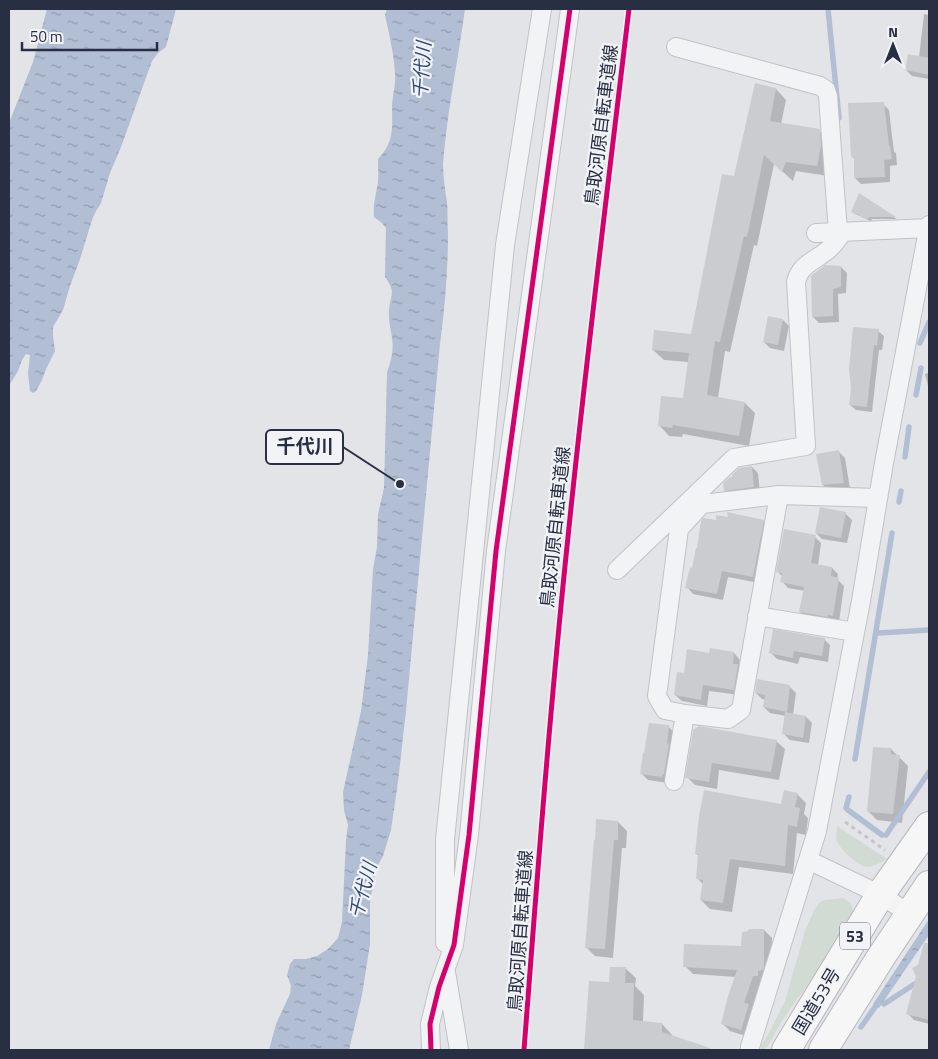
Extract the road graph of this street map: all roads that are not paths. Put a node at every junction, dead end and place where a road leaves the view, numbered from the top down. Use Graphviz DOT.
graph roads {
  1 [pos="542,9"];
  2 [pos="570,9"];
  3 [pos="676,47"];
  4 [pos="929,227"];
  5 [pos="841,232"];
  6 [pos="816,233"];
  7 [pos="779,495"];
  8 [pos="878,498"];
  9 [pos="617,570"];
  10 [pos="757,616"];
  11 [pos="855,632"];
  12 [pos="685,714"];
  13 [pos="674,781"];
  14 [pos="929,826"];
  15 [pos="808,860"];
  16 [pos="929,885"];
  17 [pos="880,895"];
  18 [pos="910,914"];
  19 [pos="446,968"];
  20 [pos="431,1050"];
  21 [pos="459,1050"];
  22 [pos="750,1050"];
  23 [pos="786,1050"];
  24 [pos="824,1050"];
  1 -- 19 [label="street"];
  2 -- 19 [label="street"];
  3 -- 5 [label="street"];
  4 -- 5 [label="street"];
  4 -- 8 [label="street"];
  5 -- 6 [label="street"];
  5 -- 9 [label="street"];
  7 -- 8 [label="street"];
  7 -- 10 [label="street"];
  7 -- 12 [label="street"];
  8 -- 11 [label="street"];
  10 -- 11 [label="street"];
  10 -- 12 [label="street"];
  11 -- 15 [label="street"];
  12 -- 13 [label="street"];
  14 -- 17 [label="highway, 国道53号 / 53"];
  15 -- 17 [label="street"];
  15 -- 22 [label="street"];
  16 -- 18 [label="highway, 国道53号 / 53"];
  17 -- 18 [label="street"];
  17 -- 23 [label="highway, 国道53号 / 53"];
  18 -- 24 [label="highway, 国道53号 / 53"];
  19 -- 20 [label="street"];
  19 -- 21 [label="street"];
}
